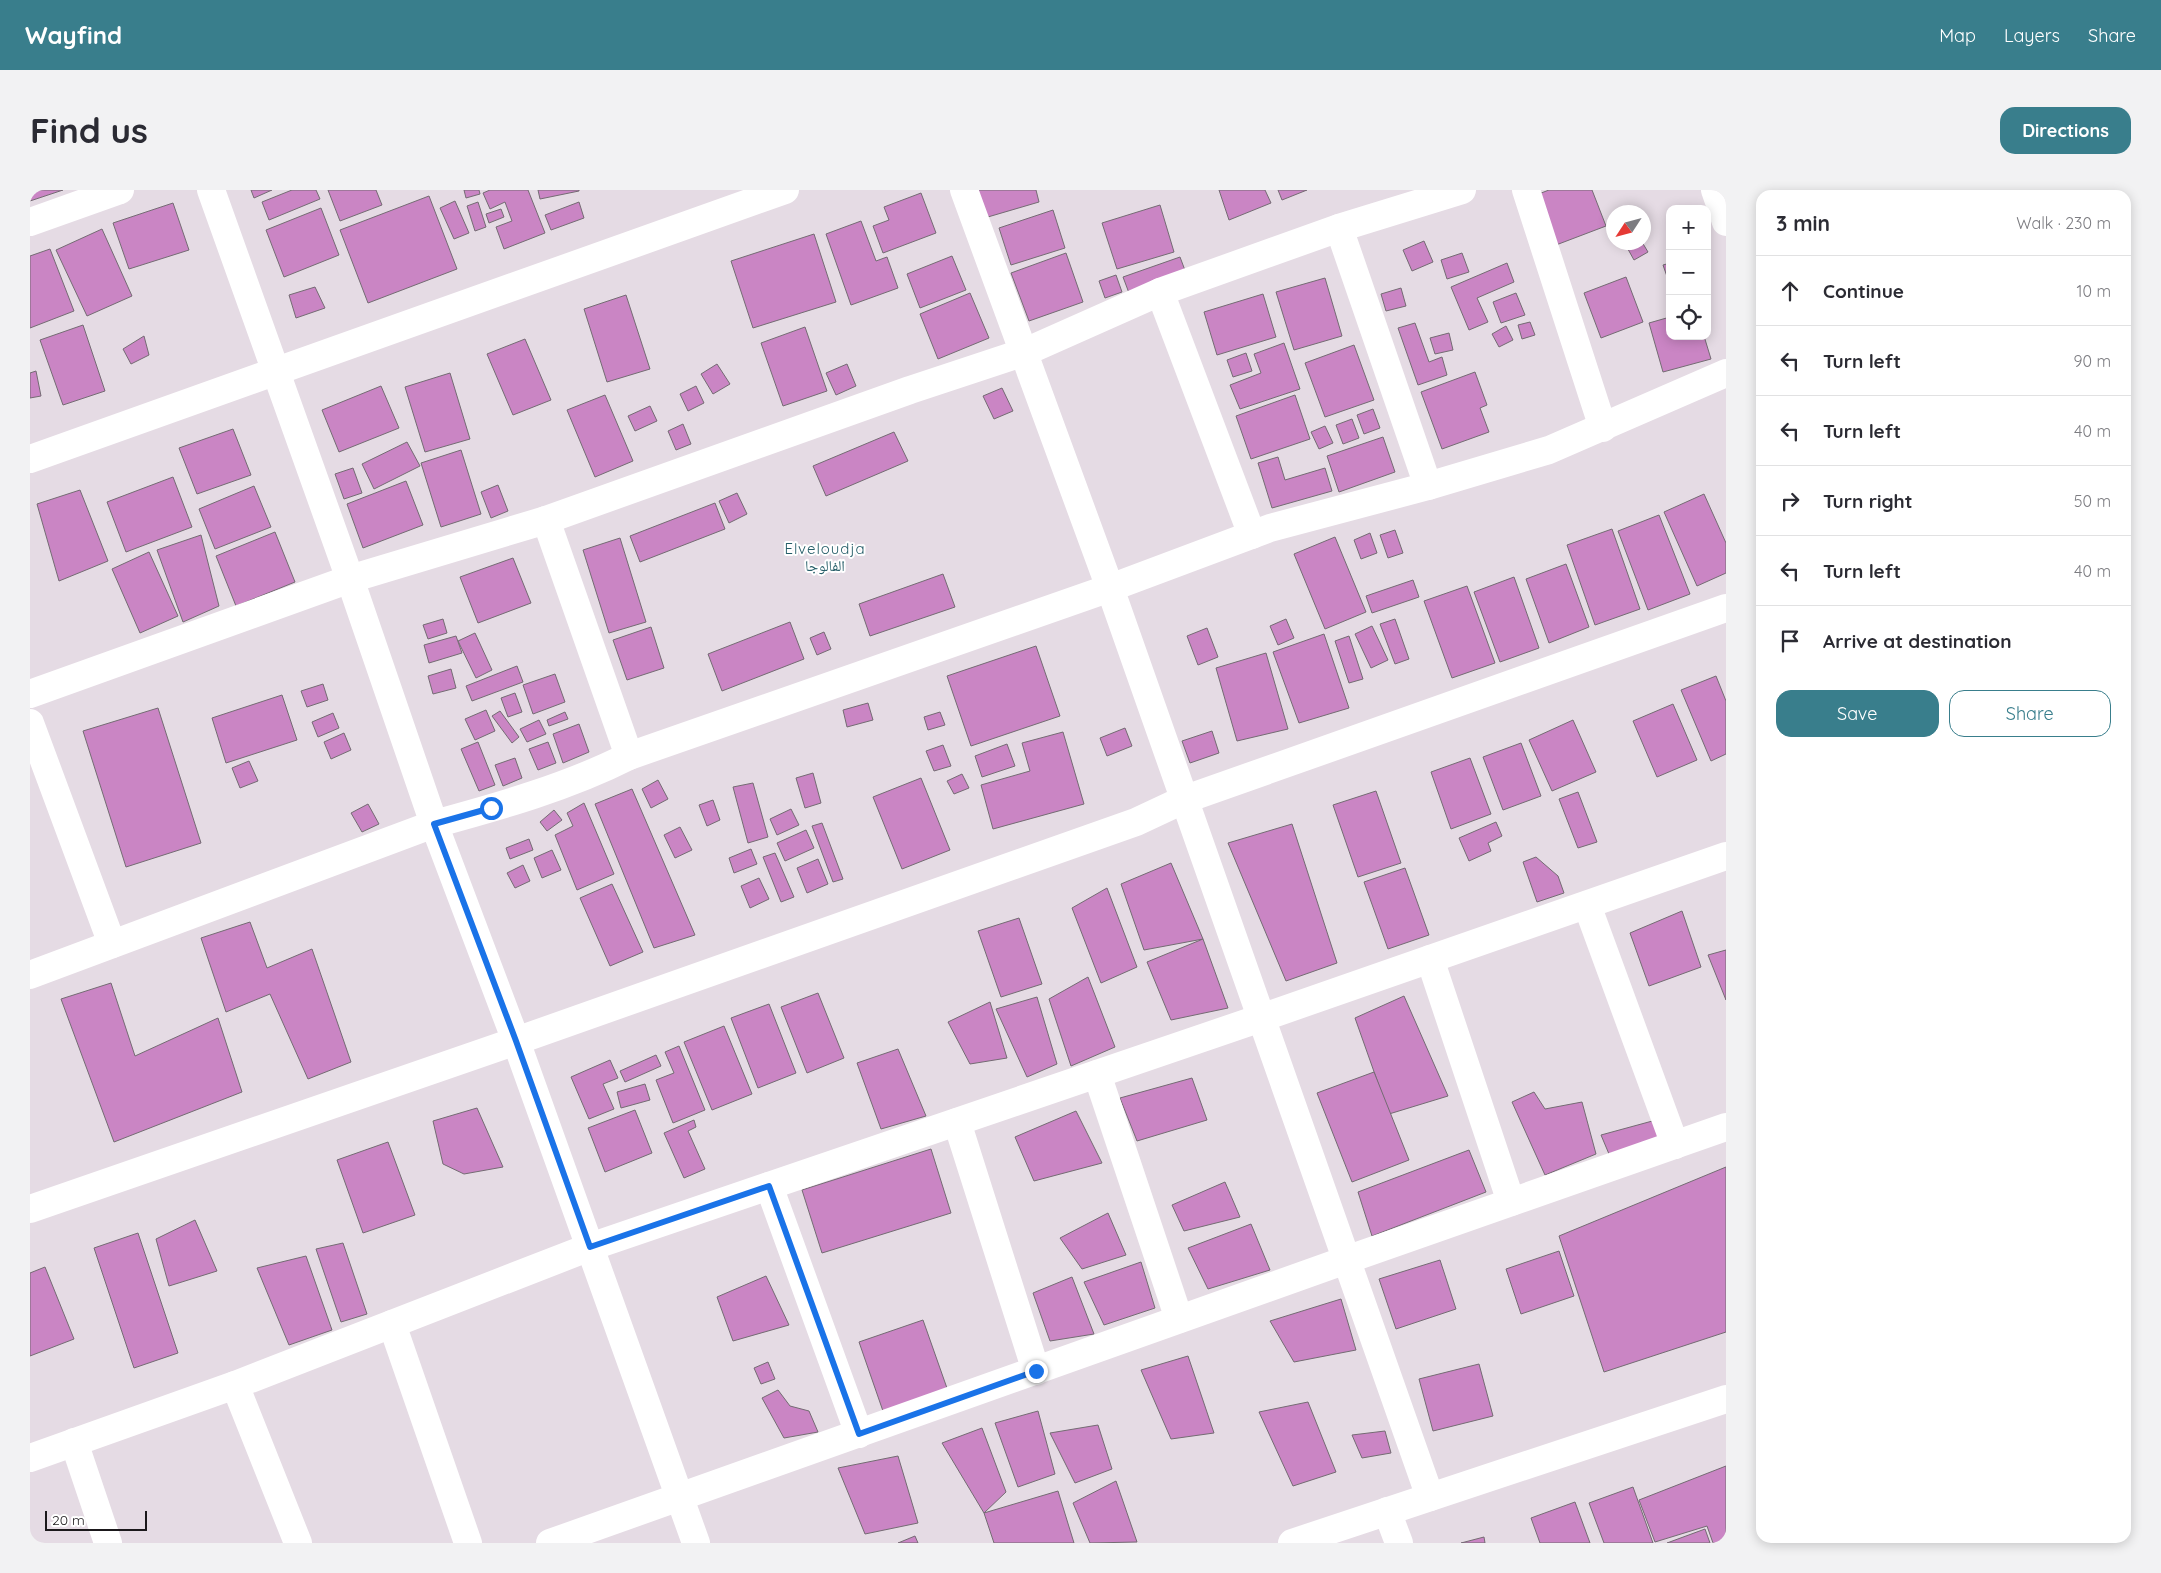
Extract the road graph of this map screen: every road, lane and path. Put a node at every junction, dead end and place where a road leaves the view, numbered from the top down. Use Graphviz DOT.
graph roads {
  1 [pos="120,190"];
  2 [pos="211,190"];
  3 [pos="785,190"];
  4 [pos="964,190"];
  5 [pos="1462,190"];
  6 [pos="1526,190"];
  7 [pos="1714,190"];
  8 [pos="30,222"];
  9 [pos="1726,222"];
  10 [pos="1339,228"];
  11 [pos="1160,292"];
  12 [pos="1024,352"];
  13 [pos="276,373"];
  14 [pos="1726,373"];
  15 [pos="1603,428"];
  16 [pos="30,459"];
  17 [pos="1428,486"];
  18 [pos="546,520"];
  19 [pos="1252,535"];
  20 [pos="350,579"];
  21 [pos="1110,588"];
  22 [pos="1726,608"];
  23 [pos="30,694"];
  24 [pos="30,723"];
  25 [pos="629,756"];
  26 [pos="1183,800"];
  27 [pos="434,824"];
  28 [pos="1726,856"];
  29 [pos="1587,905"];
  30 [pos="112,944"];
  31 [pos="1430,959"];
  32 [pos="30,975"];
  33 [pos="1261,1018"];
  34 [pos="516,1041"];
  35 [pos="1097,1074"];
  36 [pos="956,1122"];
  37 [pos="1726,1127"];
  38 [pos="1676,1145"];
  39 [pos="769,1186"];
  40 [pos="1511,1202"];
  41 [pos="30,1209"];
  42 [pos="590,1247"];
  43 [pos="1346,1260"];
  44 [pos="1179,1320"];
  45 [pos="392,1324"];
  46 [pos="1036,1371"];
  47 [pos="235,1385"];
  48 [pos="1726,1399"];
  49 [pos="859,1434"];
  50 [pos="74,1442"];
  51 [pos="30,1458"];
  52 [pos="1430,1497"];
  53 [pos="679,1498"];
  54 [pos="1387,1511"];
  55 [pos="108,1543"];
  56 [pos="298,1543"];
  57 [pos="468,1543"];
  58 [pos="550,1543"];
  59 [pos="696,1543"];
  60 [pos="1292,1543"];
  61 [pos="1399,1543"];
  1 -- 8 [label="street"];
  2 -- 13 [label="street"];
  3 -- 13 [label="street"];
  4 -- 12 [label="street"];
  5 -- 10 [label="street"];
  6 -- 15 [label="street"];
  7 -- 9 [label="street"];
  10 -- 11 [label="street"];
  10 -- 17 [label="street"];
  11 -- 12 [label="street"];
  11 -- 19 [label="street"];
  12 -- 18 [label="street"];
  12 -- 21 [label="street"];
  13 -- 16 [label="street"];
  13 -- 20 [label="street"];
  14 -- 15 [label="street"];
  15 -- 17 [label="street"];
  17 -- 19 [label="street"];
  18 -- 20 [label="street"];
  18 -- 25 [label="street"];
  19 -- 21 [label="street"];
  20 -- 23 [label="street"];
  20 -- 27 [label="street"];
  21 -- 25 [label="street"];
  21 -- 26 [label="street"];
  22 -- 26 [label="street"];
  24 -- 30 [label="street"];
  25 -- 27 [label="street"];
  26 -- 33 [label="street"];
  26 -- 34 [label="street"];
  27 -- 30 [label="street"];
  27 -- 34 [label="street"];
  28 -- 29 [label="street"];
  29 -- 31 [label="street"];
  29 -- 38 [label="street"];
  30 -- 32 [label="street"];
  31 -- 33 [label="street"];
  31 -- 40 [label="street"];
  33 -- 35 [label="street"];
  33 -- 43 [label="street"];
  34 -- 41 [label="street"];
  34 -- 42 [label="street"];
  35 -- 36 [label="street"];
  35 -- 44 [label="street"];
  36 -- 39 [label="street"];
  36 -- 46 [label="street"];
  37 -- 38 [label="street"];
  38 -- 40 [label="street"];
  39 -- 42 [label="street"];
  39 -- 49 [label="street"];
  40 -- 43 [label="street"];
  42 -- 45 [label="street"];
  42 -- 53 [label="street"];
  43 -- 44 [label="street"];
  43 -- 52 [label="street"];
  44 -- 46 [label="street"];
  45 -- 47 [label="street"];
  45 -- 57 [label="street"];
  46 -- 49 [label="street"];
  47 -- 50 [label="street"];
  47 -- 56 [label="street"];
  48 -- 52 [label="street"];
  49 -- 53 [label="street"];
  50 -- 51 [label="street"];
  50 -- 55 [label="street"];
  52 -- 54 [label="street"];
  53 -- 58 [label="street"];
  53 -- 59 [label="street"];
  54 -- 60 [label="street"];
  54 -- 61 [label="street"];
}
